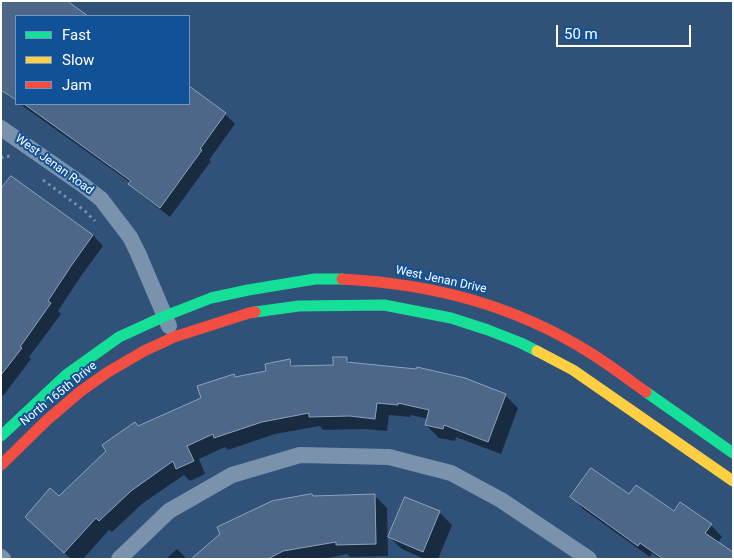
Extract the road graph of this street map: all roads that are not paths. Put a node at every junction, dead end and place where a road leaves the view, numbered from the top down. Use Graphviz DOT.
graph roads {
  1 [pos="2,129"];
  2 [pos="281,284"];
  3 [pos="165,316"];
  4 [pos="174,337"];
  5 [pos="5,431"];
  6 [pos="733,453"];
  7 [pos="1,465"];
  8 [pos="733,481"];
  9 [pos="119,559"];
  10 [pos="589,559"];
  1 -- 3 [label="street, West Jenan Road"];
  2 -- 3 [label="street, North 165th Drive"];
  2 -- 6 [label="street, West Jenan Drive"];
  3 -- 4 [label="street, West Jenan Road"];
  3 -- 5 [label="street, North 165th Drive"];
  4 -- 7 [label="street, North 165th Drive"];
  4 -- 8 [label="street, North 165th Drive"];
  9 -- 10 [label="street"];
}
